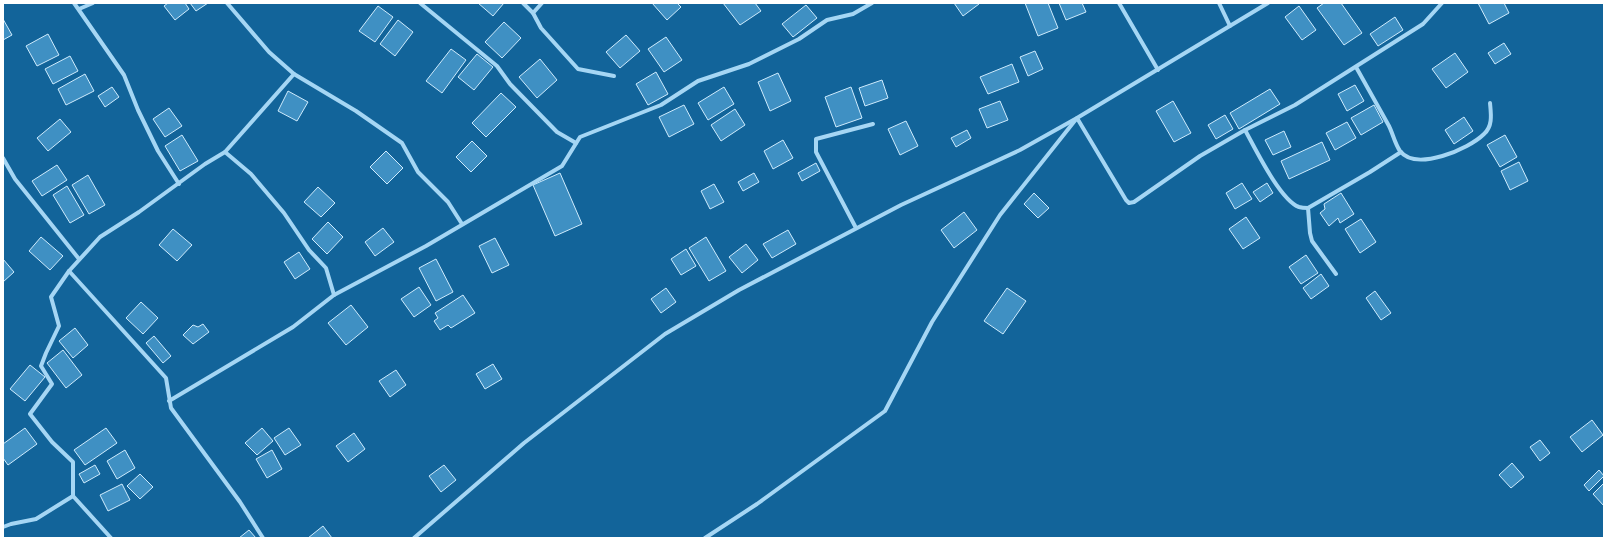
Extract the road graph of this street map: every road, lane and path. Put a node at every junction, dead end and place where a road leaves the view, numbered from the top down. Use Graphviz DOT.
graph roads {
  1 [pos="74,3"];
  2 [pos="93,3"];
  3 [pos="227,3"];
  4 [pos="420,3"];
  5 [pos="523,3"];
  6 [pos="542,3"];
  7 [pos="872,3"];
  8 [pos="1119,3"];
  9 [pos="1219,3"];
  10 [pos="1268,3"];
  11 [pos="1442,3"];
  12 [pos="79,9"];
  13 [pos="533,13"];
  14 [pos="1230,26"];
  15 [pos="1356,68"];
  16 [pos="1158,70"];
  17 [pos="294,74"];
  18 [pos="614,76"];
  19 [pos="1490,103"];
  20 [pos="1078,118"];
  21 [pos="873,124"];
  22 [pos="1245,130"];
  23 [pos="576,143"];
  24 [pos="225,152"];
  25 [pos="1401,152"];
  26 [pos="3,158"];
  27 [pos="178,184"];
  28 [pos="1308,208"];
  29 [pos="462,224"];
  30 [pos="856,228"];
  31 [pos="79,259"];
  32 [pos="69,271"];
  33 [pos="1336,274"];
  34 [pos="334,295"];
  35 [pos="169,401"];
  36 [pos="73,496"];
  37 [pos="3,527"];
  38 [pos="111,538"];
  39 [pos="263,538"];
  40 [pos="414,538"];
  41 [pos="705,538"];
  1 -- 12 [label="street"];
  2 -- 12 [label="street"];
  3 -- 17 [label="street"];
  4 -- 23 [label="street"];
  5 -- 13 [label="street"];
  6 -- 13 [label="street"];
  7 -- 23 [label="street"];
  8 -- 16 [label="street"];
  9 -- 14 [label="street"];
  10 -- 14 [label="street"];
  11 -- 15 [label="street"];
  12 -- 27 [label="street"];
  13 -- 18 [label="street"];
  14 -- 16 [label="street"];
  15 -- 22 [label="street"];
  15 -- 25 [label="street"];
  16 -- 20 [label="street"];
  17 -- 24 [label="street"];
  17 -- 29 [label="street"];
  19 -- 25 [label="street"];
  20 -- 22 [label="street"];
  20 -- 30 [label="street"];
  20 -- 41 [label="street"];
  21 -- 30 [label="street"];
  22 -- 28 [label="street"];
  23 -- 29 [label="street"];
  24 -- 27 [label="street"];
  24 -- 34 [label="street"];
  25 -- 28 [label="street"];
  26 -- 31 [label="street"];
  27 -- 31 [label="street"];
  28 -- 33 [label="street"];
  29 -- 34 [label="street"];
  30 -- 40 [label="street"];
  31 -- 32 [label="street"];
  32 -- 35 [label="street"];
  32 -- 36 [label="street"];
  34 -- 35 [label="street"];
  35 -- 39 [label="street"];
  36 -- 37 [label="street"];
  36 -- 38 [label="street"];
}
